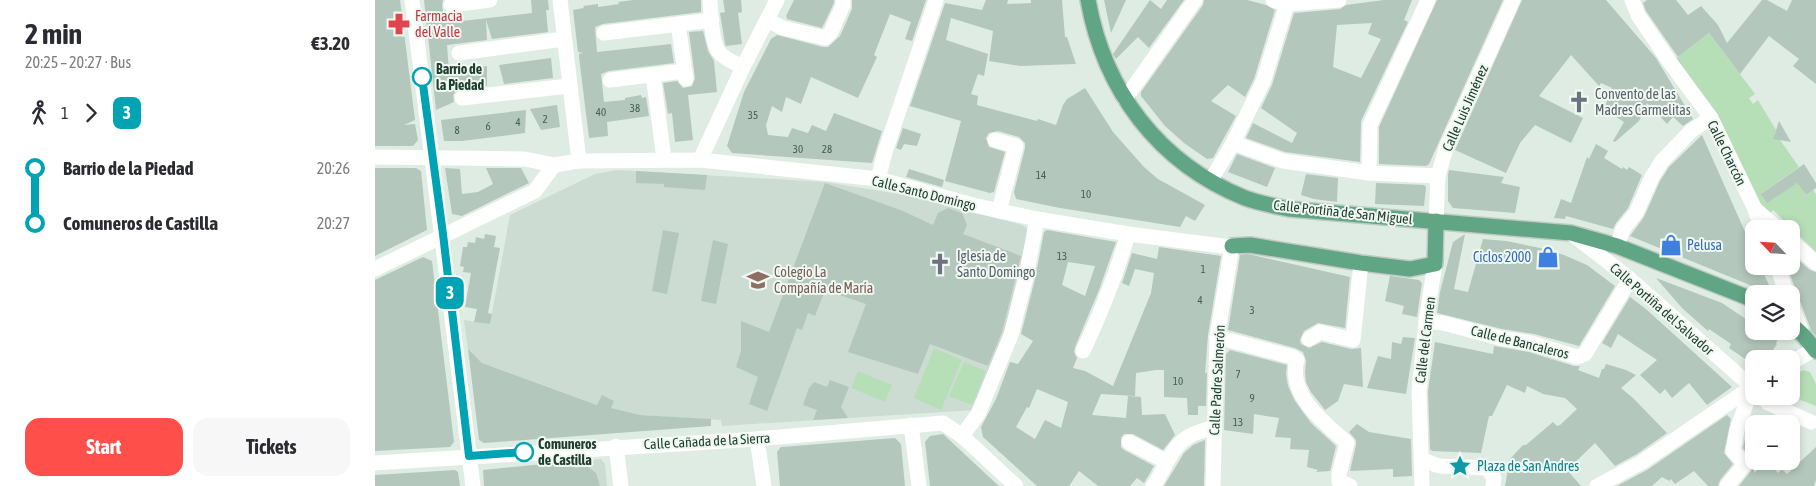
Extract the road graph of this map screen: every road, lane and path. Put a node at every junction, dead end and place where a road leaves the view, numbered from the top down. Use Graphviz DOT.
graph roads {
  1 [pos="412,0"];
  2 [pos="490,0"];
  3 [pos="559,0"];
  4 [pos="709,0"];
  5 [pos="777,0"];
  6 [pos="843,0"];
  7 [pos="936,0"];
  8 [pos="1088,0"];
  9 [pos="1195,0"];
  10 [pos="1339,0"];
  11 [pos="1428,0"];
  12 [pos="1513,0"];
  13 [pos="1632,0"];
  14 [pos="1280,2"];
  15 [pos="451,5"];
  16 [pos="712,20"];
  17 [pos="767,20"];
  18 [pos="678,24"];
  19 [pos="604,33"];
  20 [pos="564,39"];
  21 [pos="459,53"];
  22 [pos="743,67"];
  23 [pos="653,75"];
  24 [pos="610,80"];
  25 [pos="569,86"];
  26 [pos="463,98"];
  27 [pos="1125,99"];
  28 [pos="1711,118"];
  29 [pos="995,140"];
  30 [pos="1233,143"];
  31 [pos="375,157"];
  32 [pos="431,157"];
  33 [pos="665,159"];
  34 [pos="700,160"];
  35 [pos="579,161"];
  36 [pos="554,165"];
  37 [pos="1369,173"];
  38 [pos="1438,176"];
  39 [pos="879,179"];
  40 [pos="1211,180"];
  41 [pos="1754,207"];
  42 [pos="999,211"];
  43 [pos="1037,218"];
  44 [pos="1759,220"];
  45 [pos="1768,220"];
  46 [pos="1436,221"];
  47 [pos="1571,233"];
  48 [pos="443,234"];
  49 [pos="1128,234"];
  50 [pos="1232,246"];
  51 [pos="1617,246"];
  52 [pos="1800,249"];
  53 [pos="1361,263"];
  54 [pos="1435,264"];
  55 [pos="1816,264"];
  56 [pos="375,269"];
  57 [pos="1630,278"];
  58 [pos="1745,296"];
  59 [pos="1426,321"];
  60 [pos="1800,327"];
  61 [pos="1800,332"];
  62 [pos="1803,335"];
  63 [pos="1217,337"];
  64 [pos="1309,339"];
  65 [pos="1816,349"];
  66 [pos="1083,352"];
  67 [pos="1800,358"];
  68 [pos="1745,380"];
  69 [pos="1745,395"];
  70 [pos="1748,405"];
  71 [pos="1773,405"];
  72 [pos="1811,422"];
  73 [pos="911,425"];
  74 [pos="1214,427"];
  75 [pos="962,436"];
  76 [pos="757,439"];
  77 [pos="1129,442"];
  78 [pos="617,446"];
  79 [pos="469,456"];
  80 [pos="1423,460"];
  81 [pos="1167,462"];
  82 [pos="375,463"];
  83 [pos="473,486"];
  84 [pos="621,486"];
  85 [pos="764,486"];
  86 [pos="919,486"];
  87 [pos="1016,486"];
  88 [pos="1153,486"];
  89 [pos="1213,486"];
  90 [pos="1350,486"];
  91 [pos="1422,486"];
  92 [pos="1493,486"];
  93 [pos="1597,486"];
  94 [pos="1727,486"];
  1 -- 32 [label="street"];
  2 -- 15 [label="street"];
  3 -- 20 [label="street"];
  4 -- 16 [label="street"];
  5 -- 17 [label="street"];
  6 -- 17 [label="street"];
  7 -- 39 [label="street"];
  8 -- 27 [label="main road, Calle Portiña de San Miguel"];
  9 -- 27 [label="street"];
  10 -- 14 [label="street"];
  11 -- 37 [label="street"];
  12 -- 38 [label="street, Calle Luis Jiménez"];
  13 -- 28 [label="street, Calle Charcón"];
  14 -- 30 [label="street"];
  16 -- 18 [label="street"];
  16 -- 22 [label="street"];
  17 -- 22 [label="street"];
  18 -- 19 [label="street"];
  18 -- 23 [label="street"];
  20 -- 21 [label="street"];
  20 -- 25 [label="street"];
  22 -- 34 [label="street"];
  23 -- 24 [label="street"];
  23 -- 33 [label="street"];
  25 -- 26 [label="street"];
  25 -- 35 [label="street"];
  27 -- 40 [label="main road, Calle Portiña de San Miguel"];
  28 -- 41 [label="street, Calle Charcón"];
  28 -- 51 [label="street"];
  29 -- 42 [label="street"];
  30 -- 37 [label="street"];
  30 -- 40 [label="street"];
  31 -- 32 [label="street"];
  32 -- 36 [label="street"];
  32 -- 48 [label="street"];
  33 -- 34 [label="street, Calle Santo Domingo"];
  33 -- 35 [label="street, Calle Santo Domingo"];
  34 -- 39 [label="street, Calle Santo Domingo"];
  35 -- 36 [label="street, Calle Santo Domingo"];
  36 -- 48 [label="street"];
  37 -- 38 [label="street"];
  38 -- 46 [label="street, Calle Luis Jiménez"];
  39 -- 42 [label="street, Calle Santo Domingo"];
  40 -- 46 [label="main road, Calle Portiña de San Miguel"];
  41 -- 44 [label="street, Calle Charcón"];
  41 -- 45 [label="street, Calle Charcón"];
  42 -- 43 [label="street, Calle Santo Domingo"];
  43 -- 49 [label="street, Calle Santo Domingo"];
  43 -- 75 [label="street"];
  46 -- 47 [label="main road, Calle Portiña del Salvador"];
  46 -- 54 [label="main road, Calle del Carmen"];
  47 -- 51 [label="main road, Calle Portiña del Salvador"];
  47 -- 57 [label="street, Calle Portiña del Salvador"];
  48 -- 56 [label="street"];
  48 -- 79 [label="street"];
  49 -- 50 [label="street, Calle Santo Domingo"];
  49 -- 66 [label="street"];
  50 -- 53 [label="main road"];
  50 -- 63 [label="street, Calle Padre Salmerón"];
  51 -- 58 [label="main road, Calle Portiña del Salvador"];
  52 -- 55 [label="street"];
  53 -- 54 [label="main road"];
  53 -- 64 [label="street"];
  54 -- 59 [label="street, Calle del Carmen"];
  57 -- 59 [label="street, Calle de Bancaleros"];
  57 -- 68 [label="street, Calle Portiña del Salvador"];
  59 -- 80 [label="street, Calle del Carmen"];
  60 -- 62 [label="street"];
  61 -- 62 [label="main road"];
  62 -- 65 [label="main road"];
  63 -- 74 [label="street, Calle Padre Salmerón"];
  63 -- 90 [label="street"];
  65 -- 67 [label="street"];
  69 -- 93 [label="street"];
  70 -- 94 [label="street"];
  71 -- 72 [label="street, Calle Portiña del Salvador"];
  73 -- 75 [label="street, Calle Cañada de la Sierra"];
  73 -- 76 [label="street, Calle Cañada de la Sierra"];
  73 -- 86 [label="street"];
  74 -- 81 [label="street"];
  74 -- 89 [label="street, Calle Padre Salmerón"];
  75 -- 87 [label="street, Calle Cañada de la Sierra"];
  76 -- 78 [label="street, Calle Cañada de la Sierra"];
  76 -- 85 [label="street"];
  77 -- 81 [label="street"];
  78 -- 79 [label="street, Calle Cañada de la Sierra"];
  78 -- 84 [label="street"];
  79 -- 82 [label="street, Calle Cañada de la Sierra"];
  79 -- 83 [label="street"];
  80 -- 91 [label="street"];
  80 -- 92 [label="street"];
  81 -- 88 [label="street"];
}
